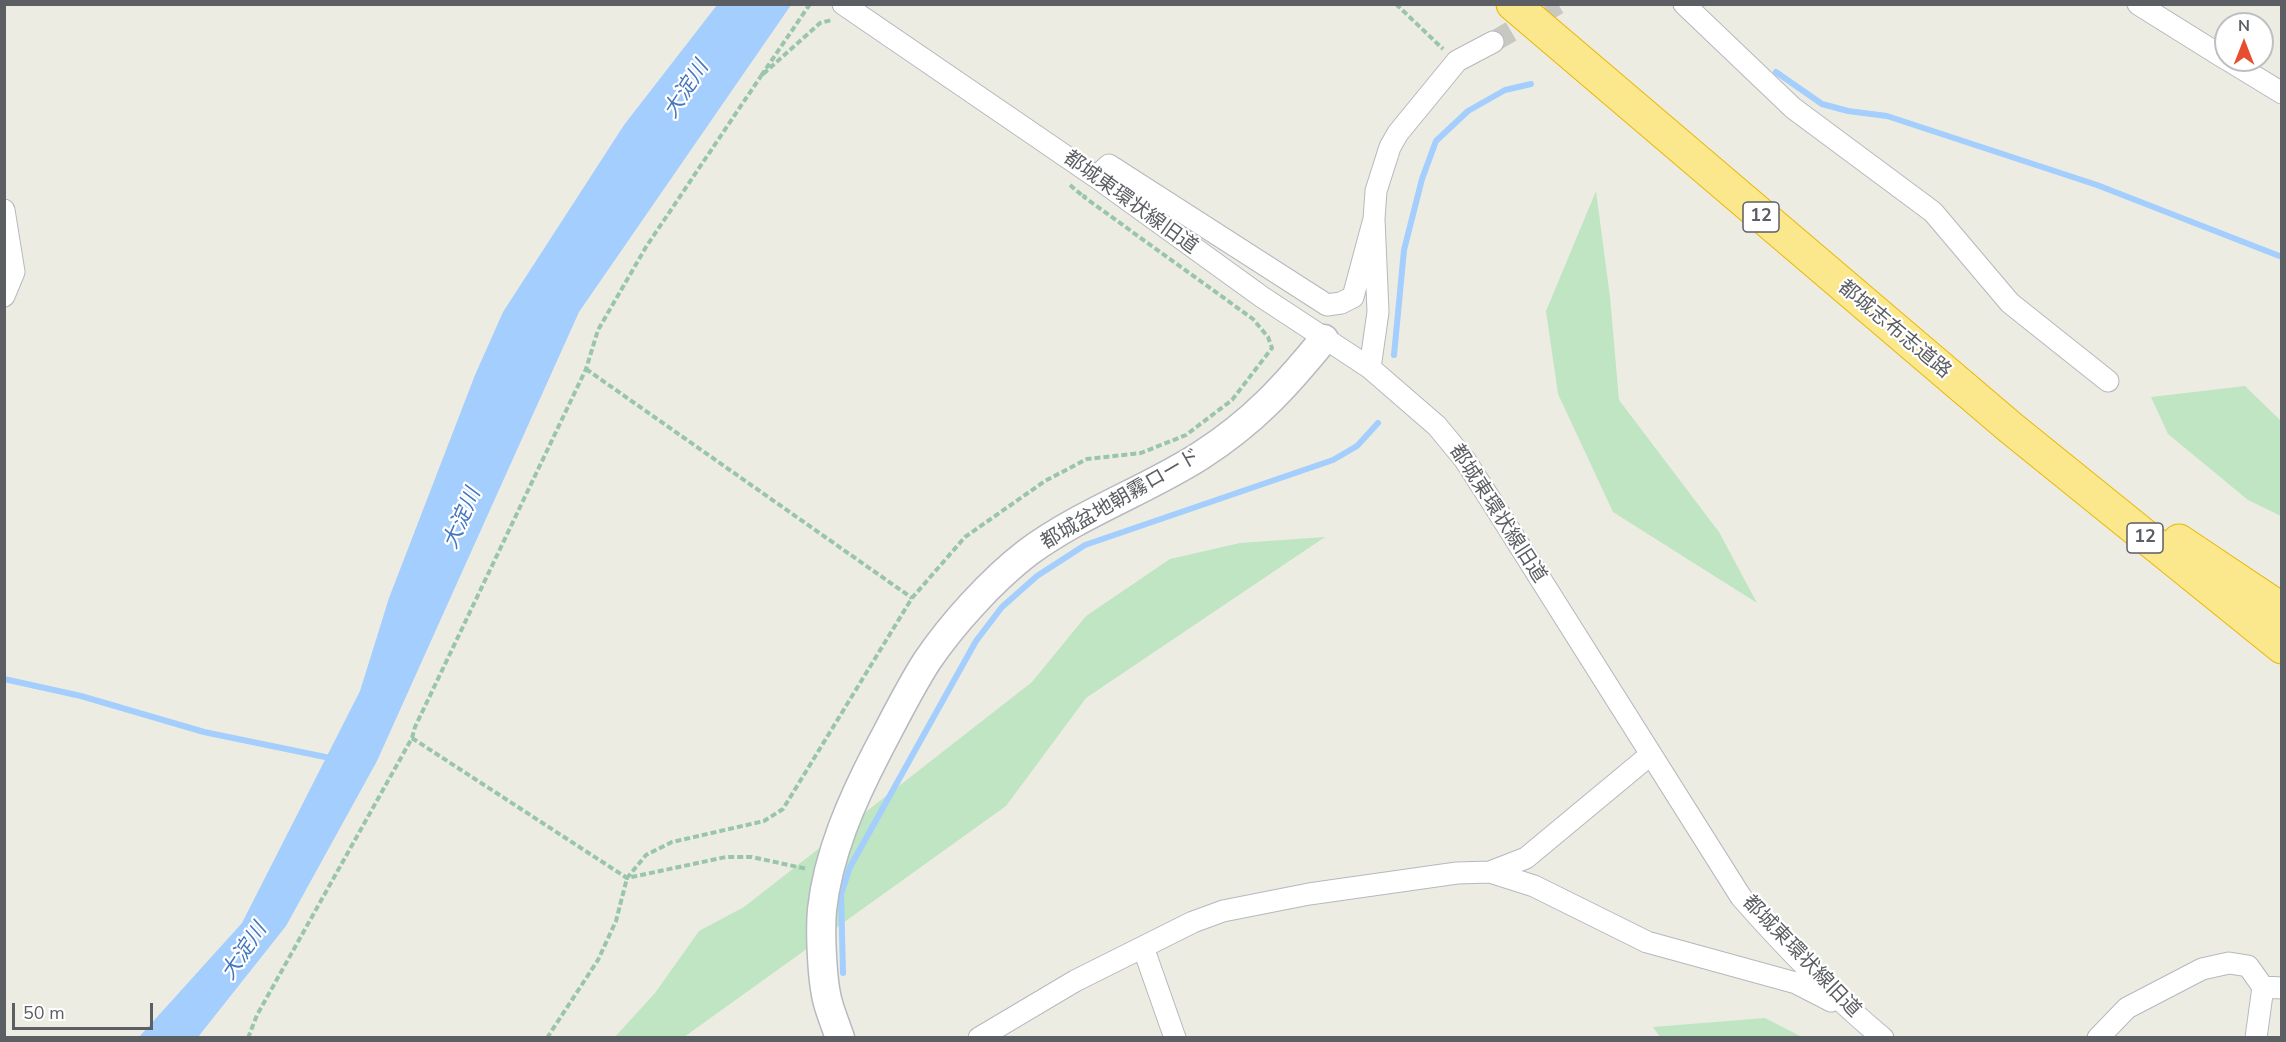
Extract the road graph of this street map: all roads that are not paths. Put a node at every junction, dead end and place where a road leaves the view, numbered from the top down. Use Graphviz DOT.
graph roads {
  1 [pos="1513,4"];
  2 [pos="1684,4"];
  3 [pos="2138,4"];
  4 [pos="842,14"];
  5 [pos="1493,42"];
  6 [pos="2214,51"];
  7 [pos="2248,72"];
  8 [pos="2282,93"];
  9 [pos="1096,177"];
  10 [pos="4,210"];
  11 [pos="1374,219"];
  12 [pos="4,296"];
  13 [pos="1324,339"];
  14 [pos="1370,368"];
  15 [pos="2108,381"];
  16 [pos="2011,428"];
  17 [pos="2282,610"];
  18 [pos="2282,647"];
  19 [pos="2282,664"];
  20 [pos="1650,755"];
  21 [pos="1490,872"];
  22 [pos="1143,947"];
  23 [pos="2272,988"];
  24 [pos="1850,1011"];
  25 [pos="840,1038"];
  26 [pos="979,1038"];
  27 [pos="1175,1038"];
  28 [pos="1883,1038"];
  29 [pos="2098,1038"];
  30 [pos="2256,1038"];
  1 -- 16 [label="highway, 都城志布志道路 / 12"];
  2 -- 15 [label="street"];
  3 -- 6 [label="street"];
  4 -- 9 [label="street, 都城東環状線旧道"];
  5 -- 11 [label="street"];
  7 -- 8 [label="street"];
  9 -- 11 [label="street"];
  9 -- 13 [label="street, 都城東環状線旧道"];
  10 -- 12 [label="street"];
  11 -- 14 [label="street"];
  13 -- 14 [label="street, 都城東環状線旧道"];
  13 -- 25 [label="street, 都城盆地朝霧ロード"];
  14 -- 20 [label="street, 都城東環状線旧道"];
  16 -- 17 [label="highway"];
  16 -- 18 [label="highway, 都城志布志道路 / 12"];
  16 -- 19 [label="highway"];
  20 -- 21 [label="street"];
  20 -- 24 [label="street, 都城東環状線旧道"];
  21 -- 22 [label="street"];
  21 -- 24 [label="street"];
  22 -- 26 [label="street"];
  22 -- 27 [label="street"];
  23 -- 29 [label="street"];
  23 -- 30 [label="street"];
  24 -- 28 [label="street, 都城東環状線旧道"];
}
